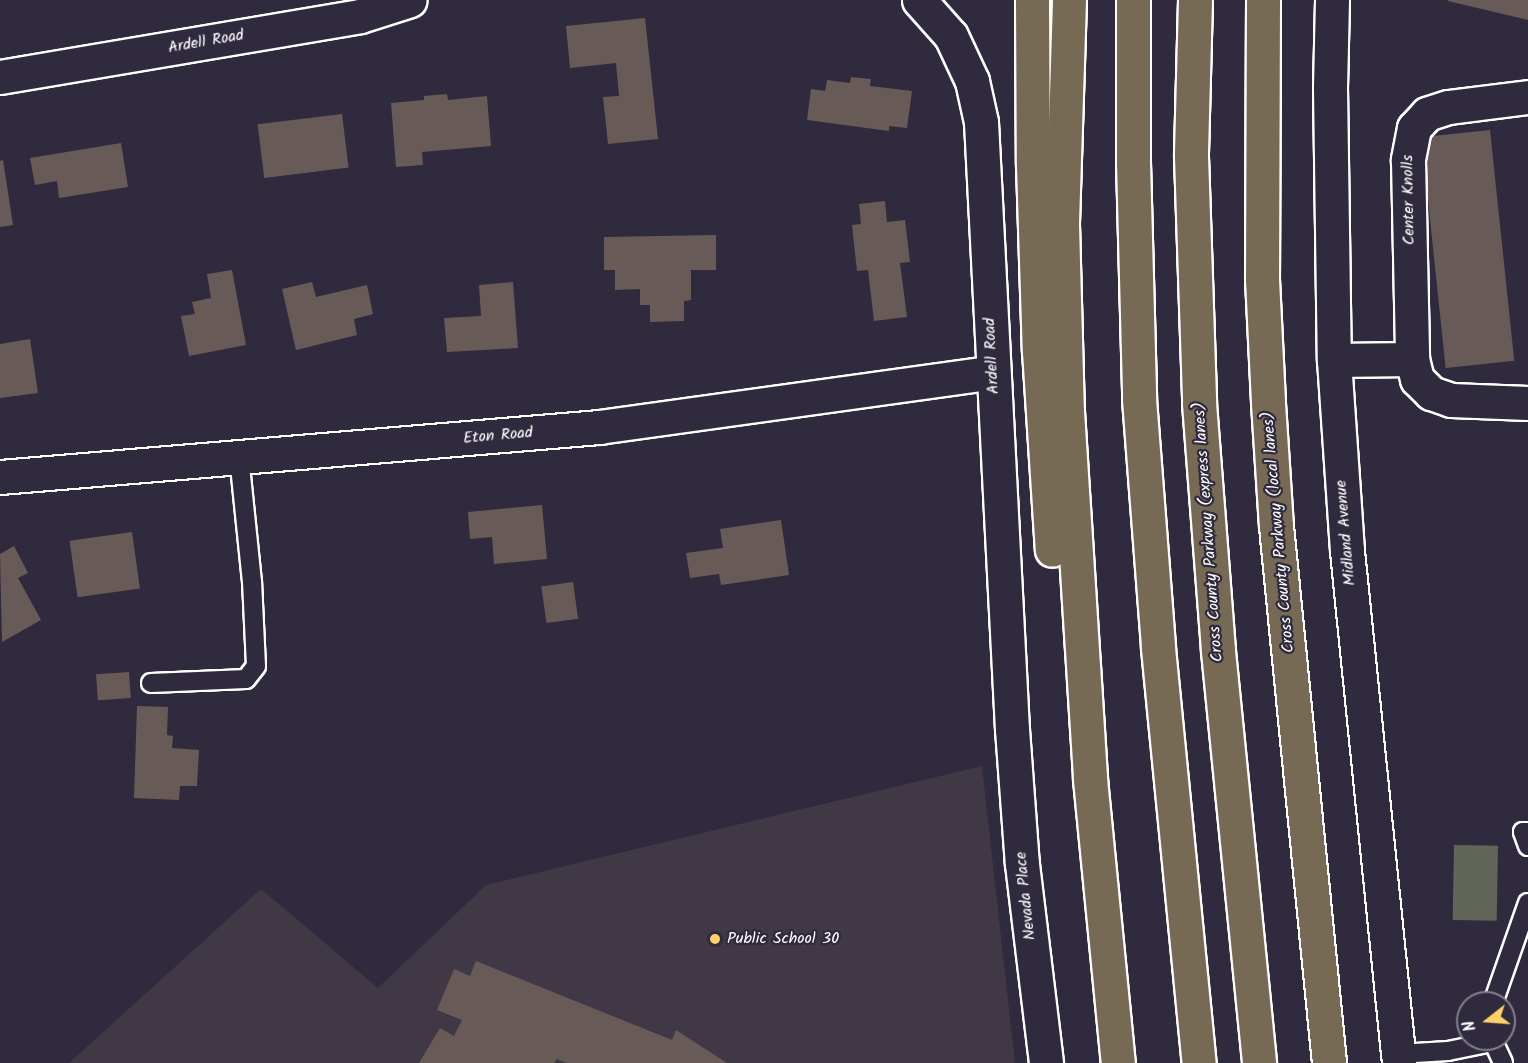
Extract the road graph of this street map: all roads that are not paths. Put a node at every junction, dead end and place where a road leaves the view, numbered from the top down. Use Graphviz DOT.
graph roads {
  1 [pos="410,0"];
  2 [pos="919,0"];
  3 [pos="1032,0"];
  4 [pos="1069,0"];
  5 [pos="1133,0"];
  6 [pos="1195,0"];
  7 [pos="1263,0"];
  8 [pos="1332,0"];
  9 [pos="0,77"];
  10 [pos="1528,97"];
  11 [pos="1412,359"];
  12 [pos="1334,360"];
  13 [pos="993,372"];
  14 [pos="1528,403"];
  15 [pos="239,457"];
  16 [pos="0,477"];
  17 [pos="151,684"];
  18 [pos="1012,729"];
  19 [pos="1090,779"];
  20 [pos="1528,832"];
  21 [pos="1528,846"];
  22 [pos="1528,903"];
  23 [pos="1497,991"];
  24 [pos="1456,1049"];
  25 [pos="1399,1059"];
  26 [pos="1046,1063"];
  27 [pos="1118,1063"];
  28 [pos="1199,1063"];
  29 [pos="1259,1063"];
  30 [pos="1329,1063"];
  1 -- 9 [label="street, Ardell Road"];
  2 -- 13 [label="street, Ardell Road"];
  3 -- 19 [label="highway"];
  4 -- 19 [label="highway"];
  5 -- 28 [label="highway"];
  6 -- 29 [label="highway, Cross County Parkway (express lanes)"];
  7 -- 30 [label="highway, Cross County Parkway (local lanes)"];
  8 -- 12 [label="street, Midland Avenue"];
  10 -- 11 [label="street, Center Knolls"];
  11 -- 12 [label="street"];
  11 -- 14 [label="street, Center Knolls"];
  12 -- 25 [label="street, Midland Avenue"];
  13 -- 15 [label="street, Eton Road"];
  13 -- 18 [label="street, Ardell Road"];
  15 -- 16 [label="street, Eton Road"];
  15 -- 17 [label="lane"];
  18 -- 26 [label="street, Nevada Place"];
  19 -- 27 [label="highway"];
  20 -- 21 [label="lane"];
  22 -- 23 [label="lane"];
  24 -- 25 [label="lane"];
}
